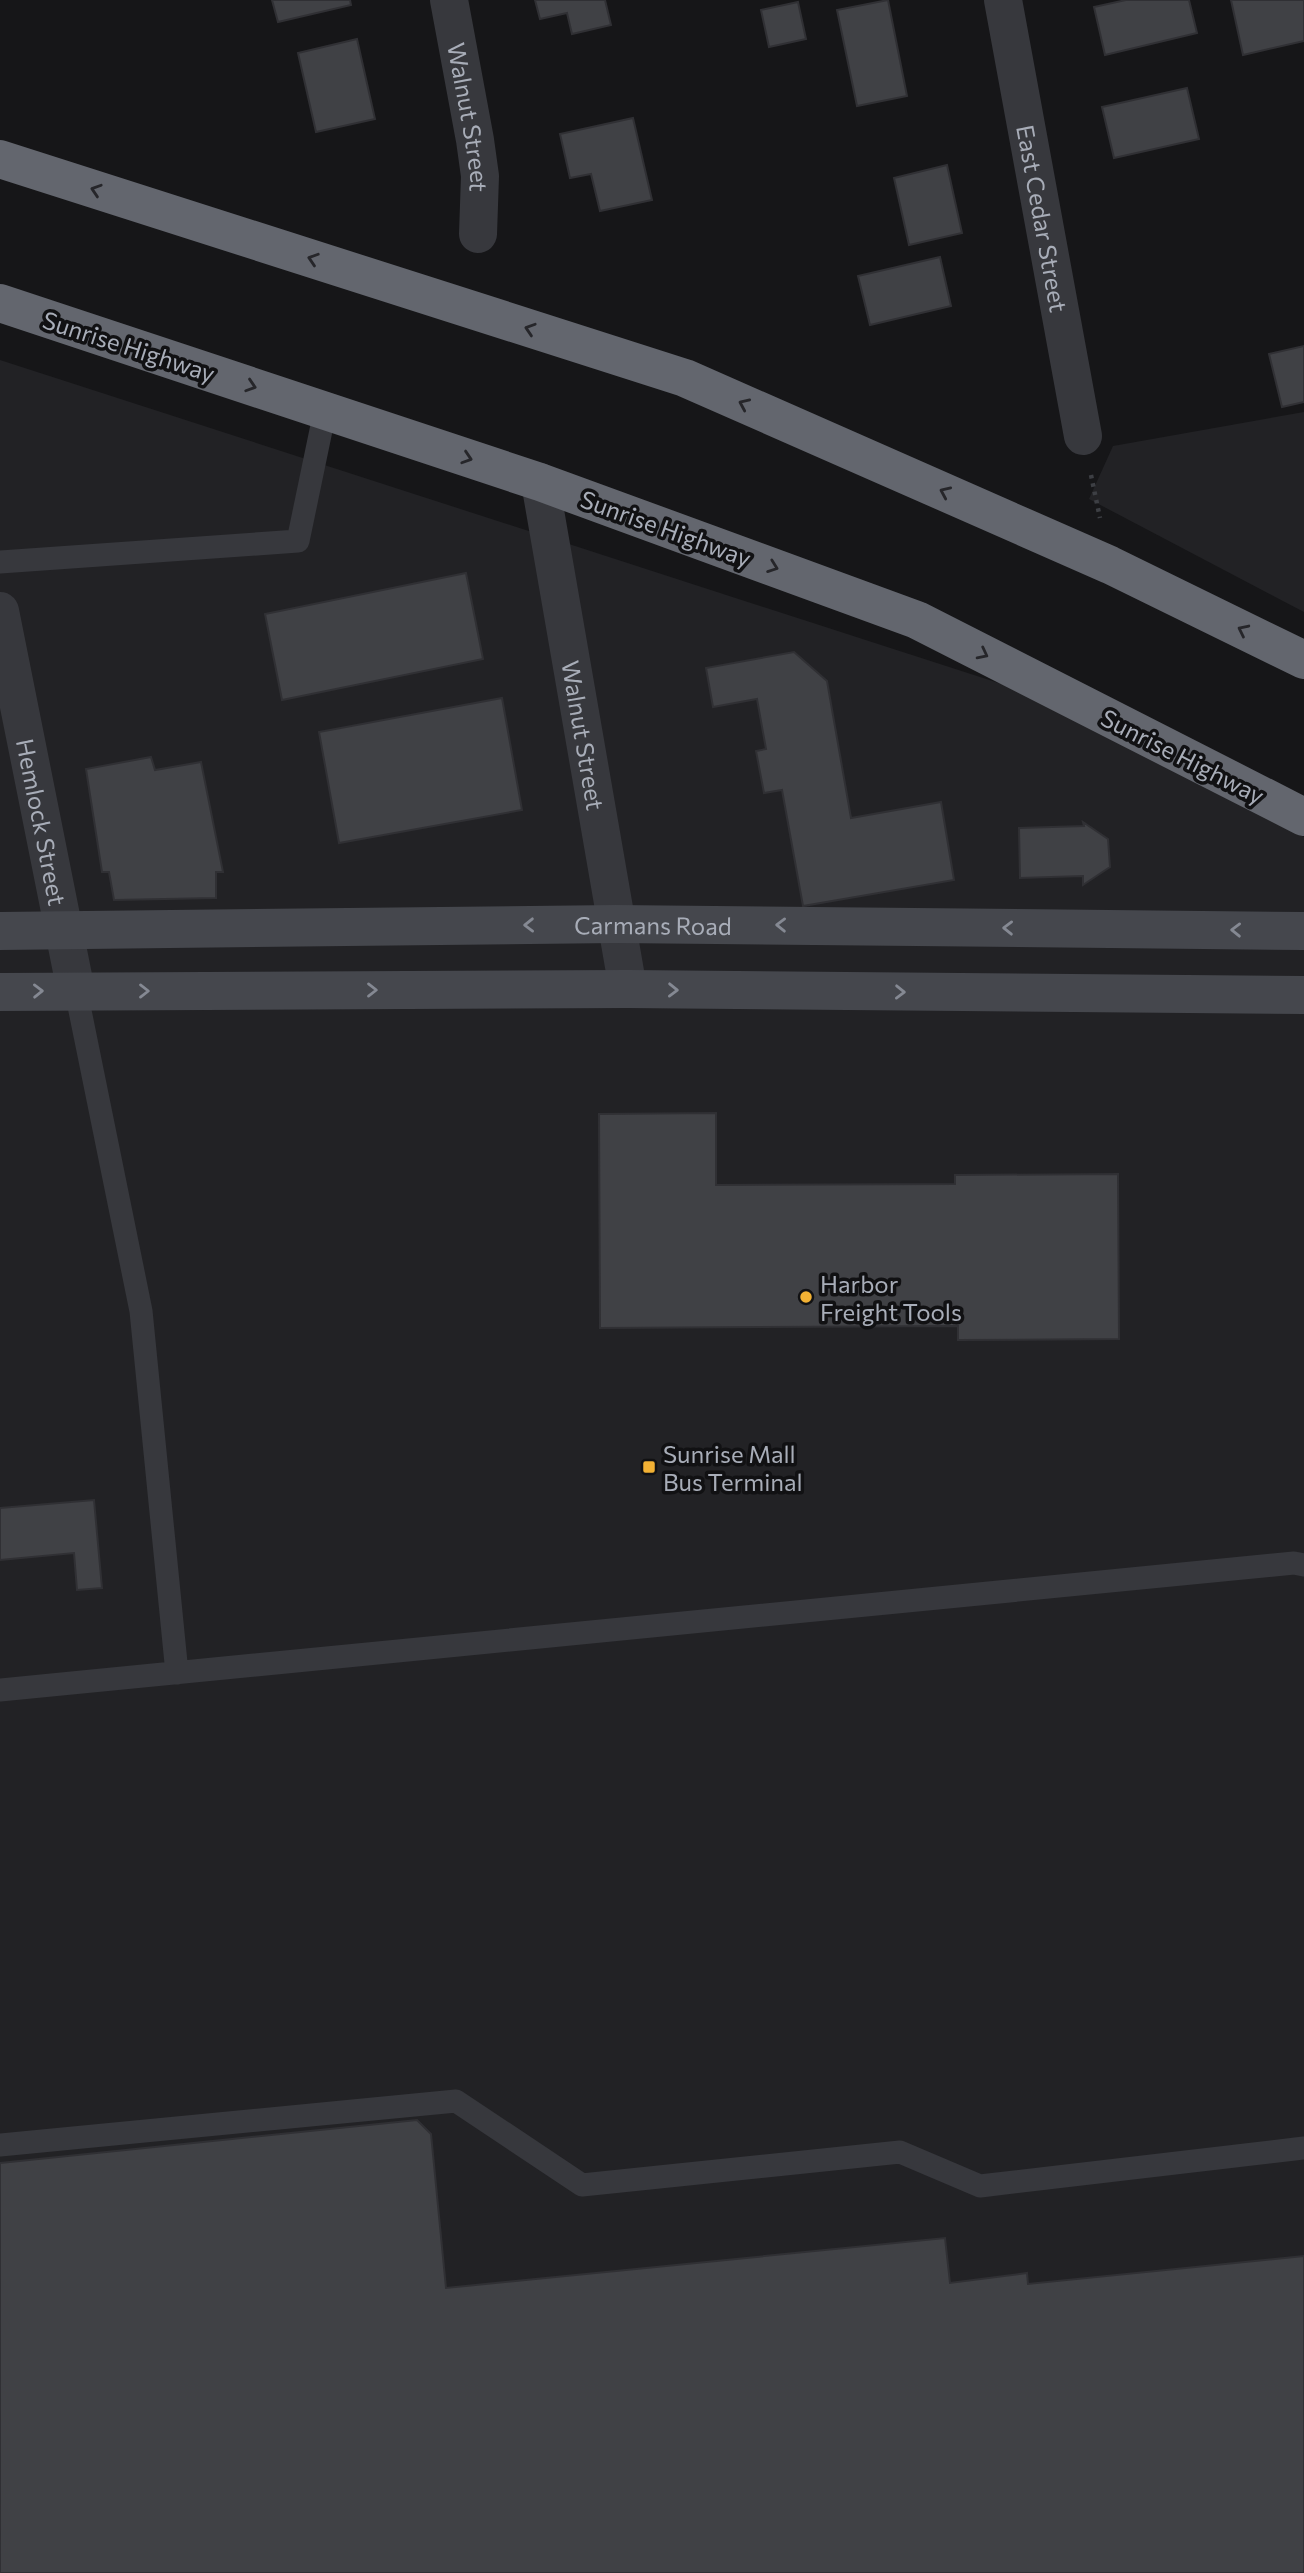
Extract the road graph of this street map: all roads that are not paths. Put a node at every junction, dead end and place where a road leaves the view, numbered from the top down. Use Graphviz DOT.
graph roads {
  1 [pos="449,0"];
  2 [pos="1003,0"];
  3 [pos="0,159"];
  4 [pos="478,234"];
  5 [pos="0,303"];
  6 [pos="325,411"];
  7 [pos="1083,436"];
  8 [pos="540,482"];
  9 [pos="0,562"];
  10 [pos="0,611"];
  11 [pos="1304,660"];
  12 [pos="1304,817"];
  13 [pos="616,924"];
  14 [pos="0,931"];
  15 [pos="64,931"];
  16 [pos="1304,931"];
  17 [pos="628,989"];
  18 [pos="76,991"];
  19 [pos="0,992"];
  20 [pos="1304,995"];
  21 [pos="1304,1565"];
  22 [pos="177,1673"];
  23 [pos="0,1690"];
  24 [pos="0,2146"];
  25 [pos="1304,2148"];
  1 -- 4 [label="street, Walnut Street"];
  2 -- 7 [label="street, East Cedar Street"];
  11 -- 3 [label="highway, one-way"];
  5 -- 6 [label="highway, Sunrise Highway, one-way"];
  6 -- 8 [label="highway, Sunrise Highway, one-way"];
  6 -- 9 [label="lane"];
  8 -- 12 [label="highway, Sunrise Highway, one-way"];
  8 -- 13 [label="street, Walnut Street"];
  10 -- 15 [label="street, Hemlock Street"];
  13 -- 15 [label="street, Carmans Road, one-way"];
  16 -- 13 [label="street, Carmans Road, one-way"];
  13 -- 17 [label="street, Walnut Street"];
  14 -- 15 [label="street, Carmans Road"];
  15 -- 18 [label="street, Hemlock Street"];
  18 -- 17 [label="street, one-way"];
  17 -- 20 [label="street, one-way"];
  19 -- 18 [label="street, one-way"];
  18 -- 22 [label="lane"];
  21 -- 22 [label="lane"];
  22 -- 23 [label="lane"];
  24 -- 25 [label="lane"];
}
